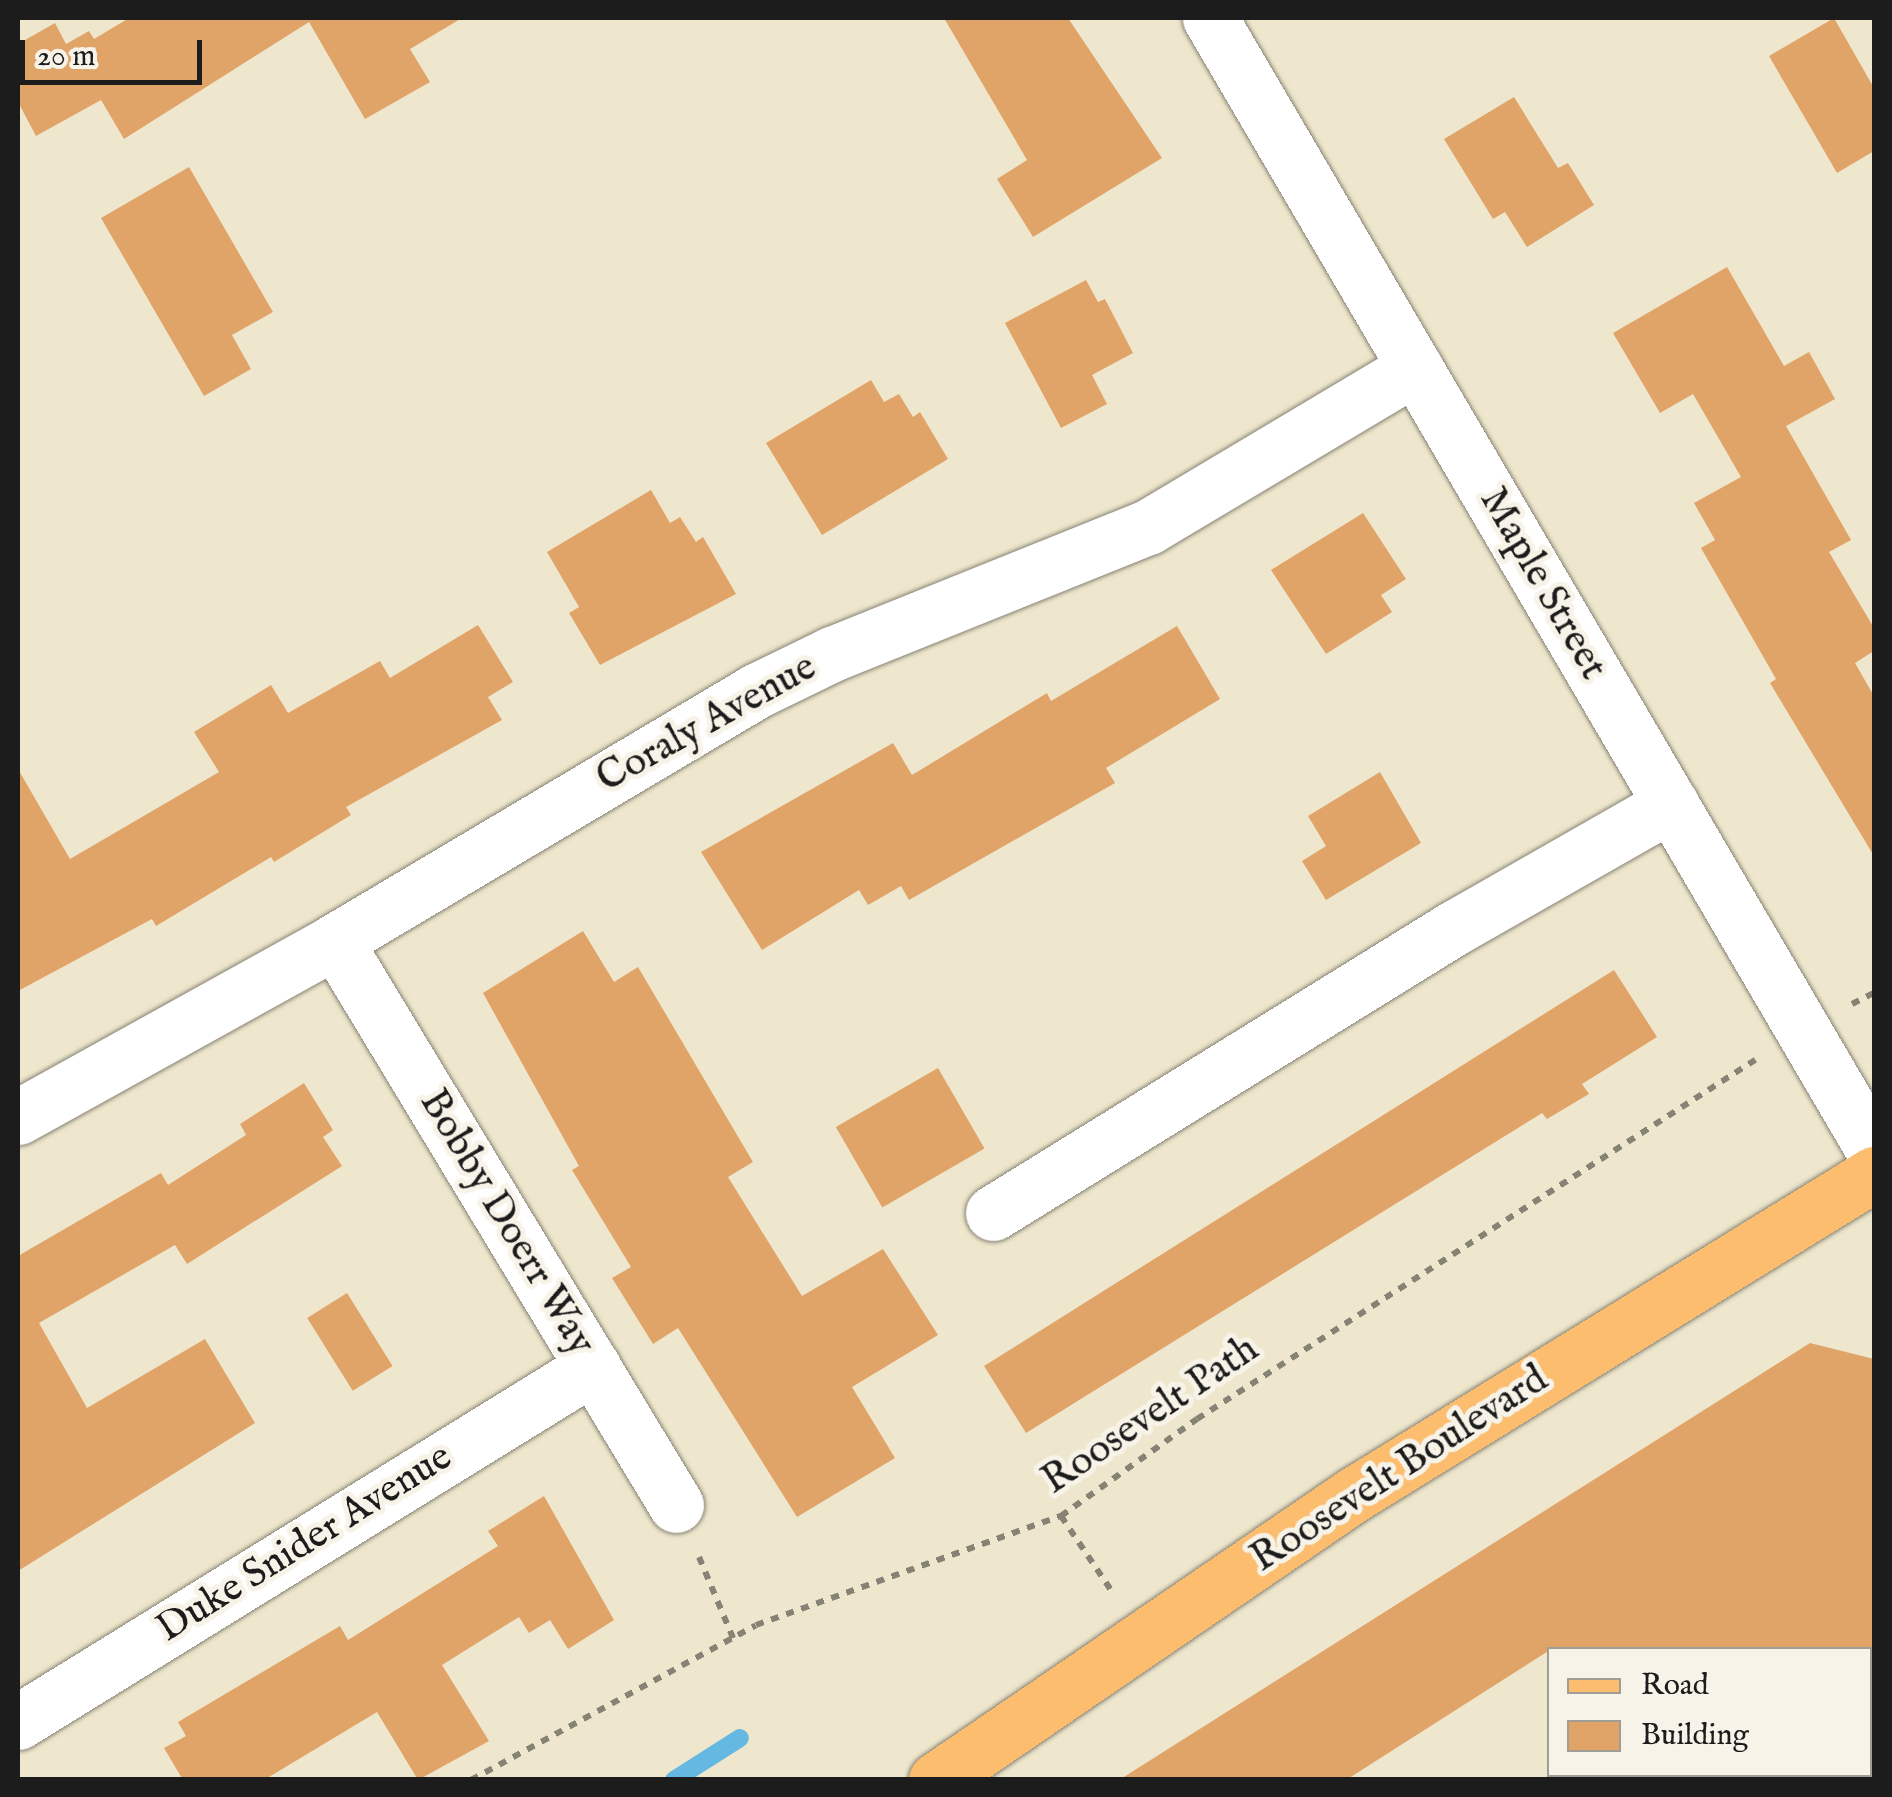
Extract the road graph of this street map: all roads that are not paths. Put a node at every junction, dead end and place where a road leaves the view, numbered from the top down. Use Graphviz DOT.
graph roads {
  1 [pos="1210,18"];
  2 [pos="1415,368"];
  3 [pos="1671,804"];
  4 [pos="335,941"];
  5 [pos="18,1117"];
  6 [pos="1874,1151"];
  7 [pos="1874,1174"];
  8 [pos="993,1213"];
  9 [pos="592,1367"];
  10 [pos="676,1505"];
  11 [pos="18,1722"];
  12 [pos="936,1780"];
  1 -- 2 [label="street, Maple Street"];
  2 -- 3 [label="street, Maple Street"];
  2 -- 4 [label="street, Coraly Avenue"];
  3 -- 6 [label="street, Maple Street"];
  3 -- 8 [label="street"];
  4 -- 5 [label="street, Coraly Avenue"];
  4 -- 9 [label="street, Bobby Doerr Way"];
  7 -- 12 [label="main road, Roosevelt Boulevard"];
  9 -- 10 [label="street, Bobby Doerr Way"];
  9 -- 11 [label="street, Duke Snider Avenue"];
}
